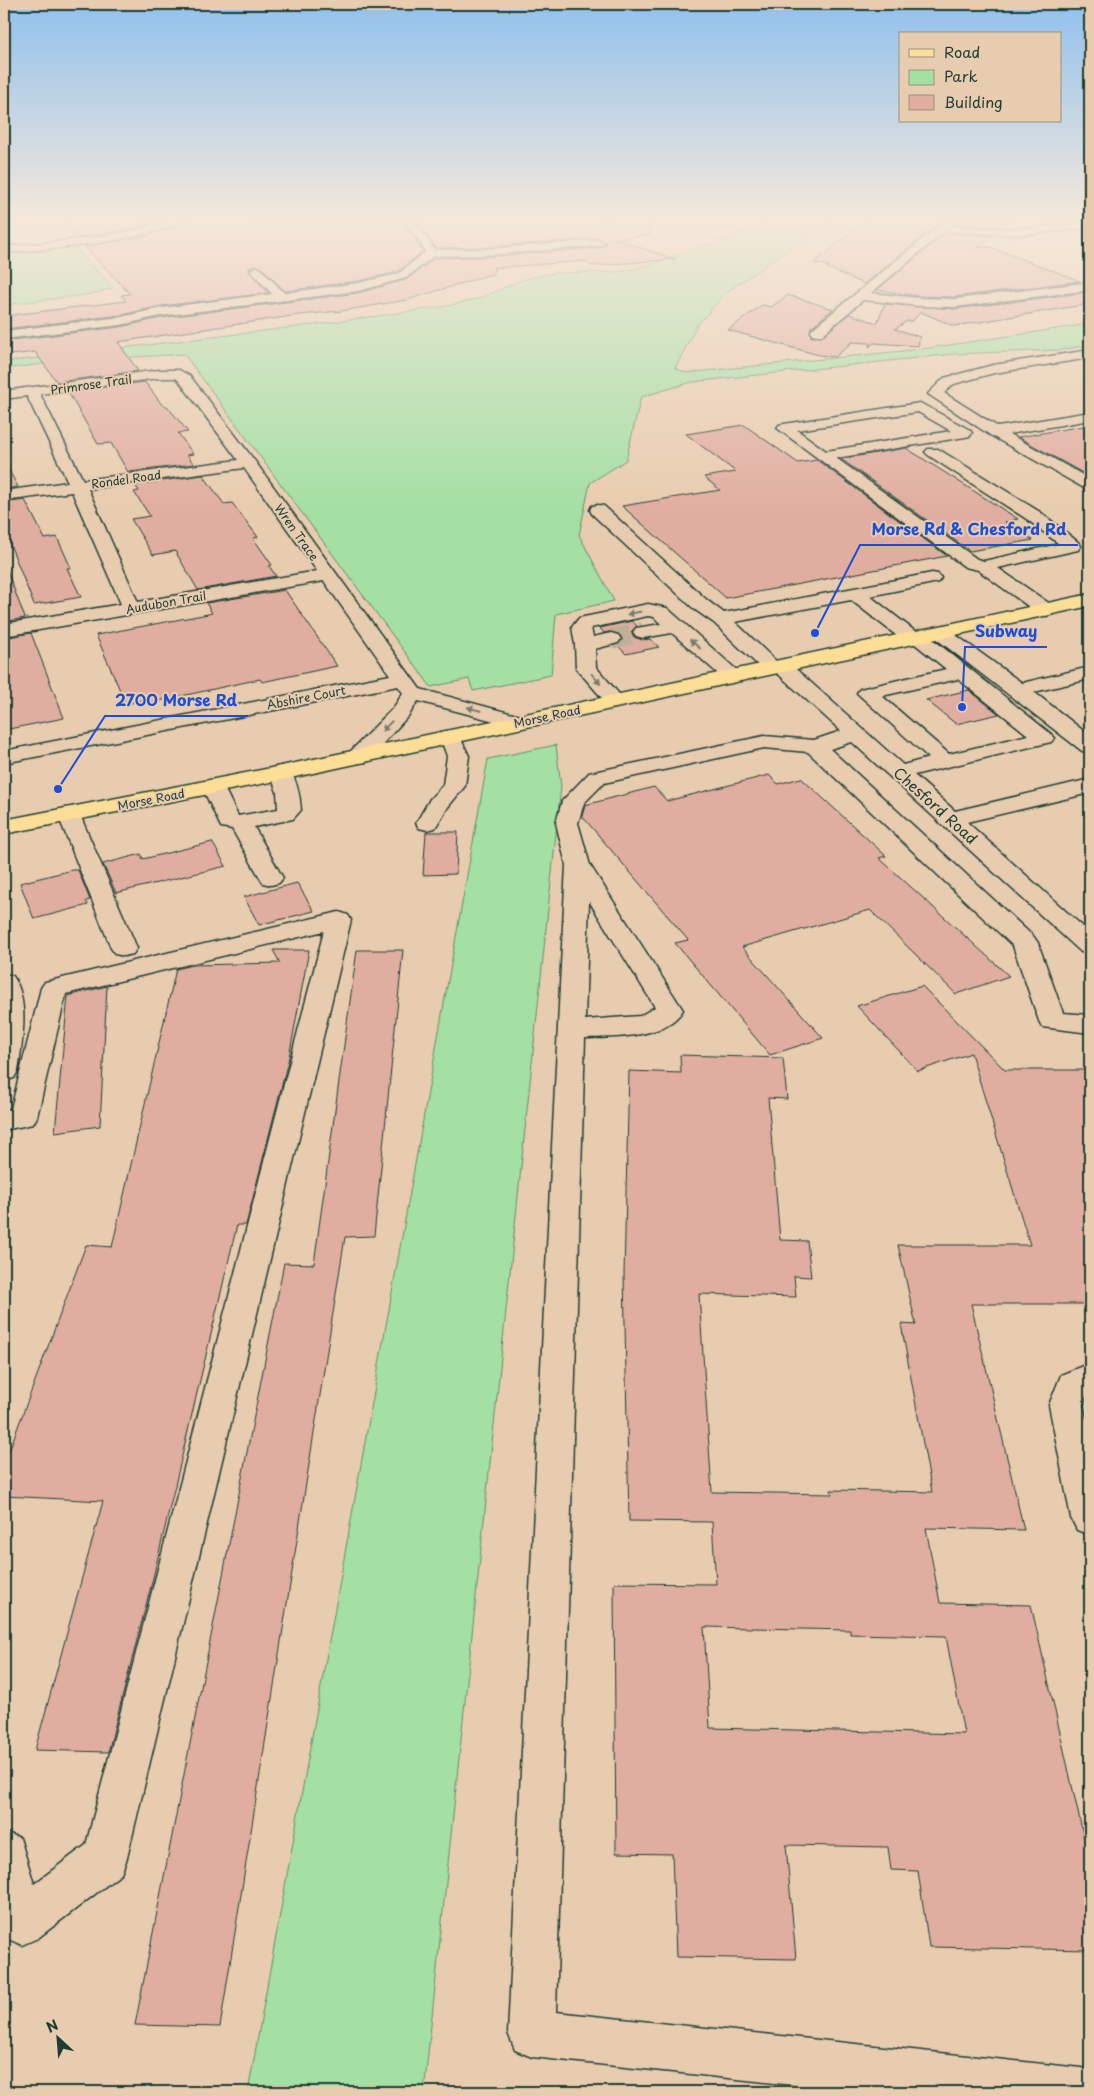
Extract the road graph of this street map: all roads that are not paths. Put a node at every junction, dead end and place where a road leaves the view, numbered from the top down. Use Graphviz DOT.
graph roads {
  1 [pos="144,316"];
  2 [pos="837,316"];
  3 [pos="817,332"];
  4 [pos="4,335"];
  5 [pos="1090,354"];
  6 [pos="179,374"];
  7 [pos="32,392"];
  8 [pos="4,395"];
  9 [pos="1090,416"];
  10 [pos="996,432"];
  11 [pos="933,452"];
  12 [pos="823,456"];
  13 [pos="248,463"];
  14 [pos="1090,485"];
  15 [pos="78,486"];
  16 [pos="4,496"];
  17 [pos="598,510"];
  18 [pos="1082,547"];
  19 [pos="984,566"];
  20 [pos="327,575"];
  21 [pos="932,578"];
  22 [pos="855,594"];
  23 [pos="1090,600"];
  24 [pos="132,608"];
  25 [pos="1046,610"];
  26 [pos="721,620"];
  27 [pos="676,627"];
  28 [pos="4,630"];
  29 [pos="643,632"];
  30 [pos="941,633"];
  31 [pos="916,638"];
  32 [pos="611,639"];
  33 [pos="585,645"];
  34 [pos="776,667"];
  35 [pos="962,672"];
  36 [pos="1090,673"];
  37 [pos="732,676"];
  38 [pos="407,686"];
  39 [pos="1018,690"];
  40 [pos="615,702"];
  41 [pos="889,712"];
  42 [pos="521,722"];
  43 [pos="850,728"];
  44 [pos="450,737"];
  45 [pos="814,746"];
  46 [pos="1090,746"];
  47 [pos="358,756"];
  48 [pos="4,757"];
  49 [pos="945,761"];
  50 [pos="899,772"];
  51 [pos="281,773"];
  52 [pos="1090,786"];
  53 [pos="212,787"];
  54 [pos="69,815"];
  55 [pos="952,819"];
  56 [pos="240,823"];
  57 [pos="427,823"];
  58 [pos="4,827"];
  59 [pos="578,864"];
  60 [pos="271,878"];
  61 [pos="1090,946"];
  62 [pos="124,948"];
  63 [pos="4,982"];
  64 [pos="1090,1024"];
  65 [pos="571,1029"];
  66 [pos="4,1071"];
  67 [pos="4,1120"];
  68 [pos="1090,1376"];
  69 [pos="1090,1518"];
  70 [pos="4,1854"];
  71 [pos="1081,2092"];
  1 -- 4 [label="street"];
  2 -- 3 [label="street"];
  5 -- 10 [label="street"];
  6 -- 7 [label="street, Primrose Trail"];
  6 -- 13 [label="street, Wren Trace"];
  7 -- 8 [label="street, Primrose Trail"];
  7 -- 15 [label="street"];
  9 -- 10 [label="street"];
  10 -- 14 [label="street"];
  11 -- 18 [label="street"];
  12 -- 12 [label="street"];
  12 -- 19 [label="street"];
  13 -- 15 [label="street, Rondel Road"];
  13 -- 20 [label="street, Wren Trace"];
  15 -- 16 [label="street, Rondel Road"];
  15 -- 24 [label="street"];
  17 -- 26 [label="street, Chesford Road"];
  18 -- 19 [label="street"];
  19 -- 25 [label="street"];
  20 -- 24 [label="street, Audubon Trail"];
  20 -- 38 [label="street, Wren Trace"];
  21 -- 22 [label="street"];
  22 -- 26 [label="street"];
  22 -- 31 [label="street"];
  23 -- 25 [label="main road, Morse Road"];
  24 -- 28 [label="street, Audubon Trail"];
  25 -- 30 [label="main road, Morse Road"];
  26 -- 34 [label="street, Chesford Road"];
  27 -- 29 [label="street"];
  27 -- 33 [label="street, one-way"];
  37 -- 27 [label="street, one-way"];
  30 -- 31 [label="main road, Morse Road"];
  30 -- 39 [label="street"];
  31 -- 34 [label="main road, Morse Road"];
  31 -- 35 [label="street"];
  32 -- 33 [label="street"];
  33 -- 40 [label="street, one-way"];
  34 -- 37 [label="main road, Morse Road"];
  34 -- 43 [label="street, Chesford Road"];
  35 -- 41 [label="street"];
  35 -- 49 [label="street"];
  36 -- 39 [label="street"];
  37 -- 40 [label="main road, Morse Road"];
  42 -- 38 [label="street, one-way"];
  38 -- 47 [label="street, one-way"];
  38 -- 48 [label="street, Abshire Court"];
  39 -- 46 [label="street"];
  40 -- 42 [label="main road, Morse Road"];
  41 -- 43 [label="street"];
  41 -- 49 [label="street"];
  42 -- 44 [label="main road, Morse Road"];
  43 -- 45 [label="street"];
  43 -- 50 [label="street, Chesford Road"];
  44 -- 47 [label="main road, Morse Road"];
  44 -- 57 [label="street"];
  45 -- 59 [label="street"];
  45 -- 64 [label="street"];
  47 -- 51 [label="main road, Morse Road"];
  49 -- 50 [label="street"];
  50 -- 55 [label="street, Chesford Road"];
  51 -- 53 [label="main road, Morse Road"];
  51 -- 56 [label="street"];
  52 -- 55 [label="street"];
  53 -- 54 [label="main road, Morse Road"];
  53 -- 56 [label="street"];
  54 -- 58 [label="main road, Morse Road"];
  54 -- 62 [label="street"];
  55 -- 61 [label="street, Chesford Road"];
  56 -- 60 [label="street"];
  59 -- 65 [label="street"];
  59 -- 65 [label="street"];
  63 -- 66 [label="street"];
  65 -- 71 [label="street"];
  67 -- 70 [label="street"];
  68 -- 69 [label="street"];
}
